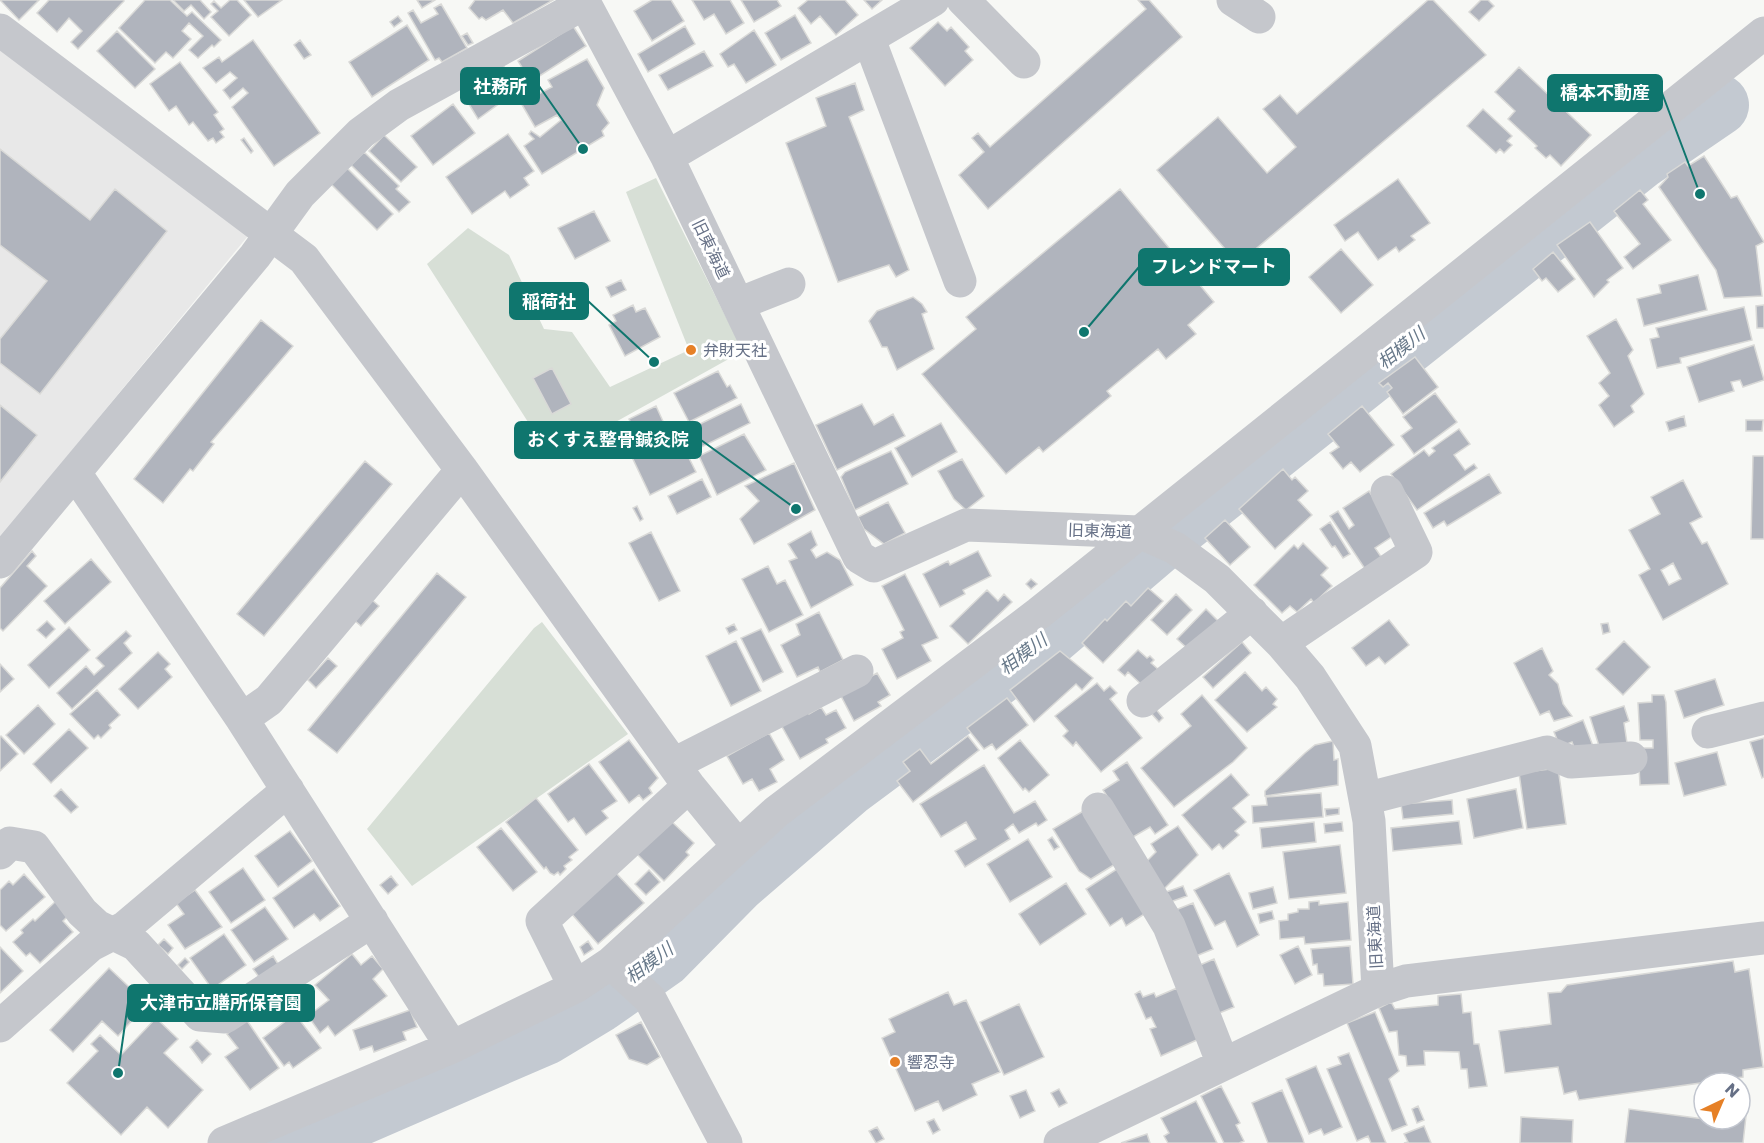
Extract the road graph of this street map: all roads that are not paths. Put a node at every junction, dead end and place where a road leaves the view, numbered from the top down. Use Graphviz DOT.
graph roads {
  1 [pos="933,0"];
  2 [pos="963,0"];
  3 [pos="584,2"];
  4 [pos="0,30"];
  5 [pos="1764,33"];
  6 [pos="868,39"];
  7 [pos="1024,62"];
  8 [pos="667,158"];
  9 [pos="272,233"];
  10 [pos="960,281"];
  11 [pos="789,284"];
  12 [pos="738,304"];
  13 [pos="462,470"];
  14 [pos="75,473"];
  15 [pos="1387,492"];
  16 [pos="1154,539"];
  17 [pos="0,562"];
  18 [pos="1252,613"];
  19 [pos="1281,643"];
  20 [pos="857,670"];
  21 [pos="1143,701"];
  22 [pos="1764,718"];
  23 [pos="242,719"];
  24 [pos="1708,732"];
  25 [pos="1630,758"];
  26 [pos="682,775"];
  27 [pos="288,790"];
  28 [pos="1365,799"];
  29 [pos="1098,809"];
  30 [pos="738,846"];
  31 [pos="0,853"];
  32 [pos="372,921"];
  33 [pos="111,934"];
  34 [pos="1764,938"];
  35 [pos="624,976"];
  36 [pos="575,987"];
  37 [pos="1378,990"];
  38 [pos="0,1026"];
  39 [pos="452,1047"];
  40 [pos="1223,1064"];
  41 [pos="224,1143"];
  42 [pos="726,1143"];
  43 [pos="1060,1143"];
  1 -- 6 [label="street"];
  2 -- 7 [label="street"];
  3 -- 8 [label="street, 旧東海道"];
  3 -- 9 [label="street"];
  4 -- 9 [label="street"];
  5 -- 16 [label="street"];
  6 -- 8 [label="street"];
  6 -- 10 [label="street"];
  8 -- 12 [label="street, 旧東海道"];
  9 -- 13 [label="street"];
  9 -- 14 [label="street"];
  11 -- 12 [label="street"];
  12 -- 16 [label="street, 旧東海道"];
  13 -- 23 [label="street"];
  13 -- 26 [label="street"];
  14 -- 17 [label="street"];
  14 -- 23 [label="street"];
  15 -- 19 [label="street"];
  16 -- 18 [label="street, 旧東海道"];
  16 -- 30 [label="street"];
  18 -- 19 [label="street, 旧東海道"];
  18 -- 21 [label="street"];
  19 -- 28 [label="street, 旧東海道"];
  20 -- 26 [label="street"];
  22 -- 24 [label="street"];
  23 -- 27 [label="street"];
  25 -- 28 [label="street"];
  26 -- 30 [label="street"];
  26 -- 36 [label="street"];
  27 -- 32 [label="street"];
  27 -- 33 [label="street"];
  28 -- 37 [label="street, 旧東海道"];
  29 -- 40 [label="street"];
  30 -- 35 [label="street"];
  31 -- 33 [label="street"];
  32 -- 33 [label="street"];
  32 -- 39 [label="street"];
  33 -- 38 [label="street"];
  34 -- 37 [label="street"];
  35 -- 36 [label="street"];
  35 -- 42 [label="street"];
  36 -- 39 [label="street"];
  37 -- 40 [label="street, 旧東海道"];
  39 -- 41 [label="street"];
  40 -- 43 [label="street, 旧東海道"];
}
